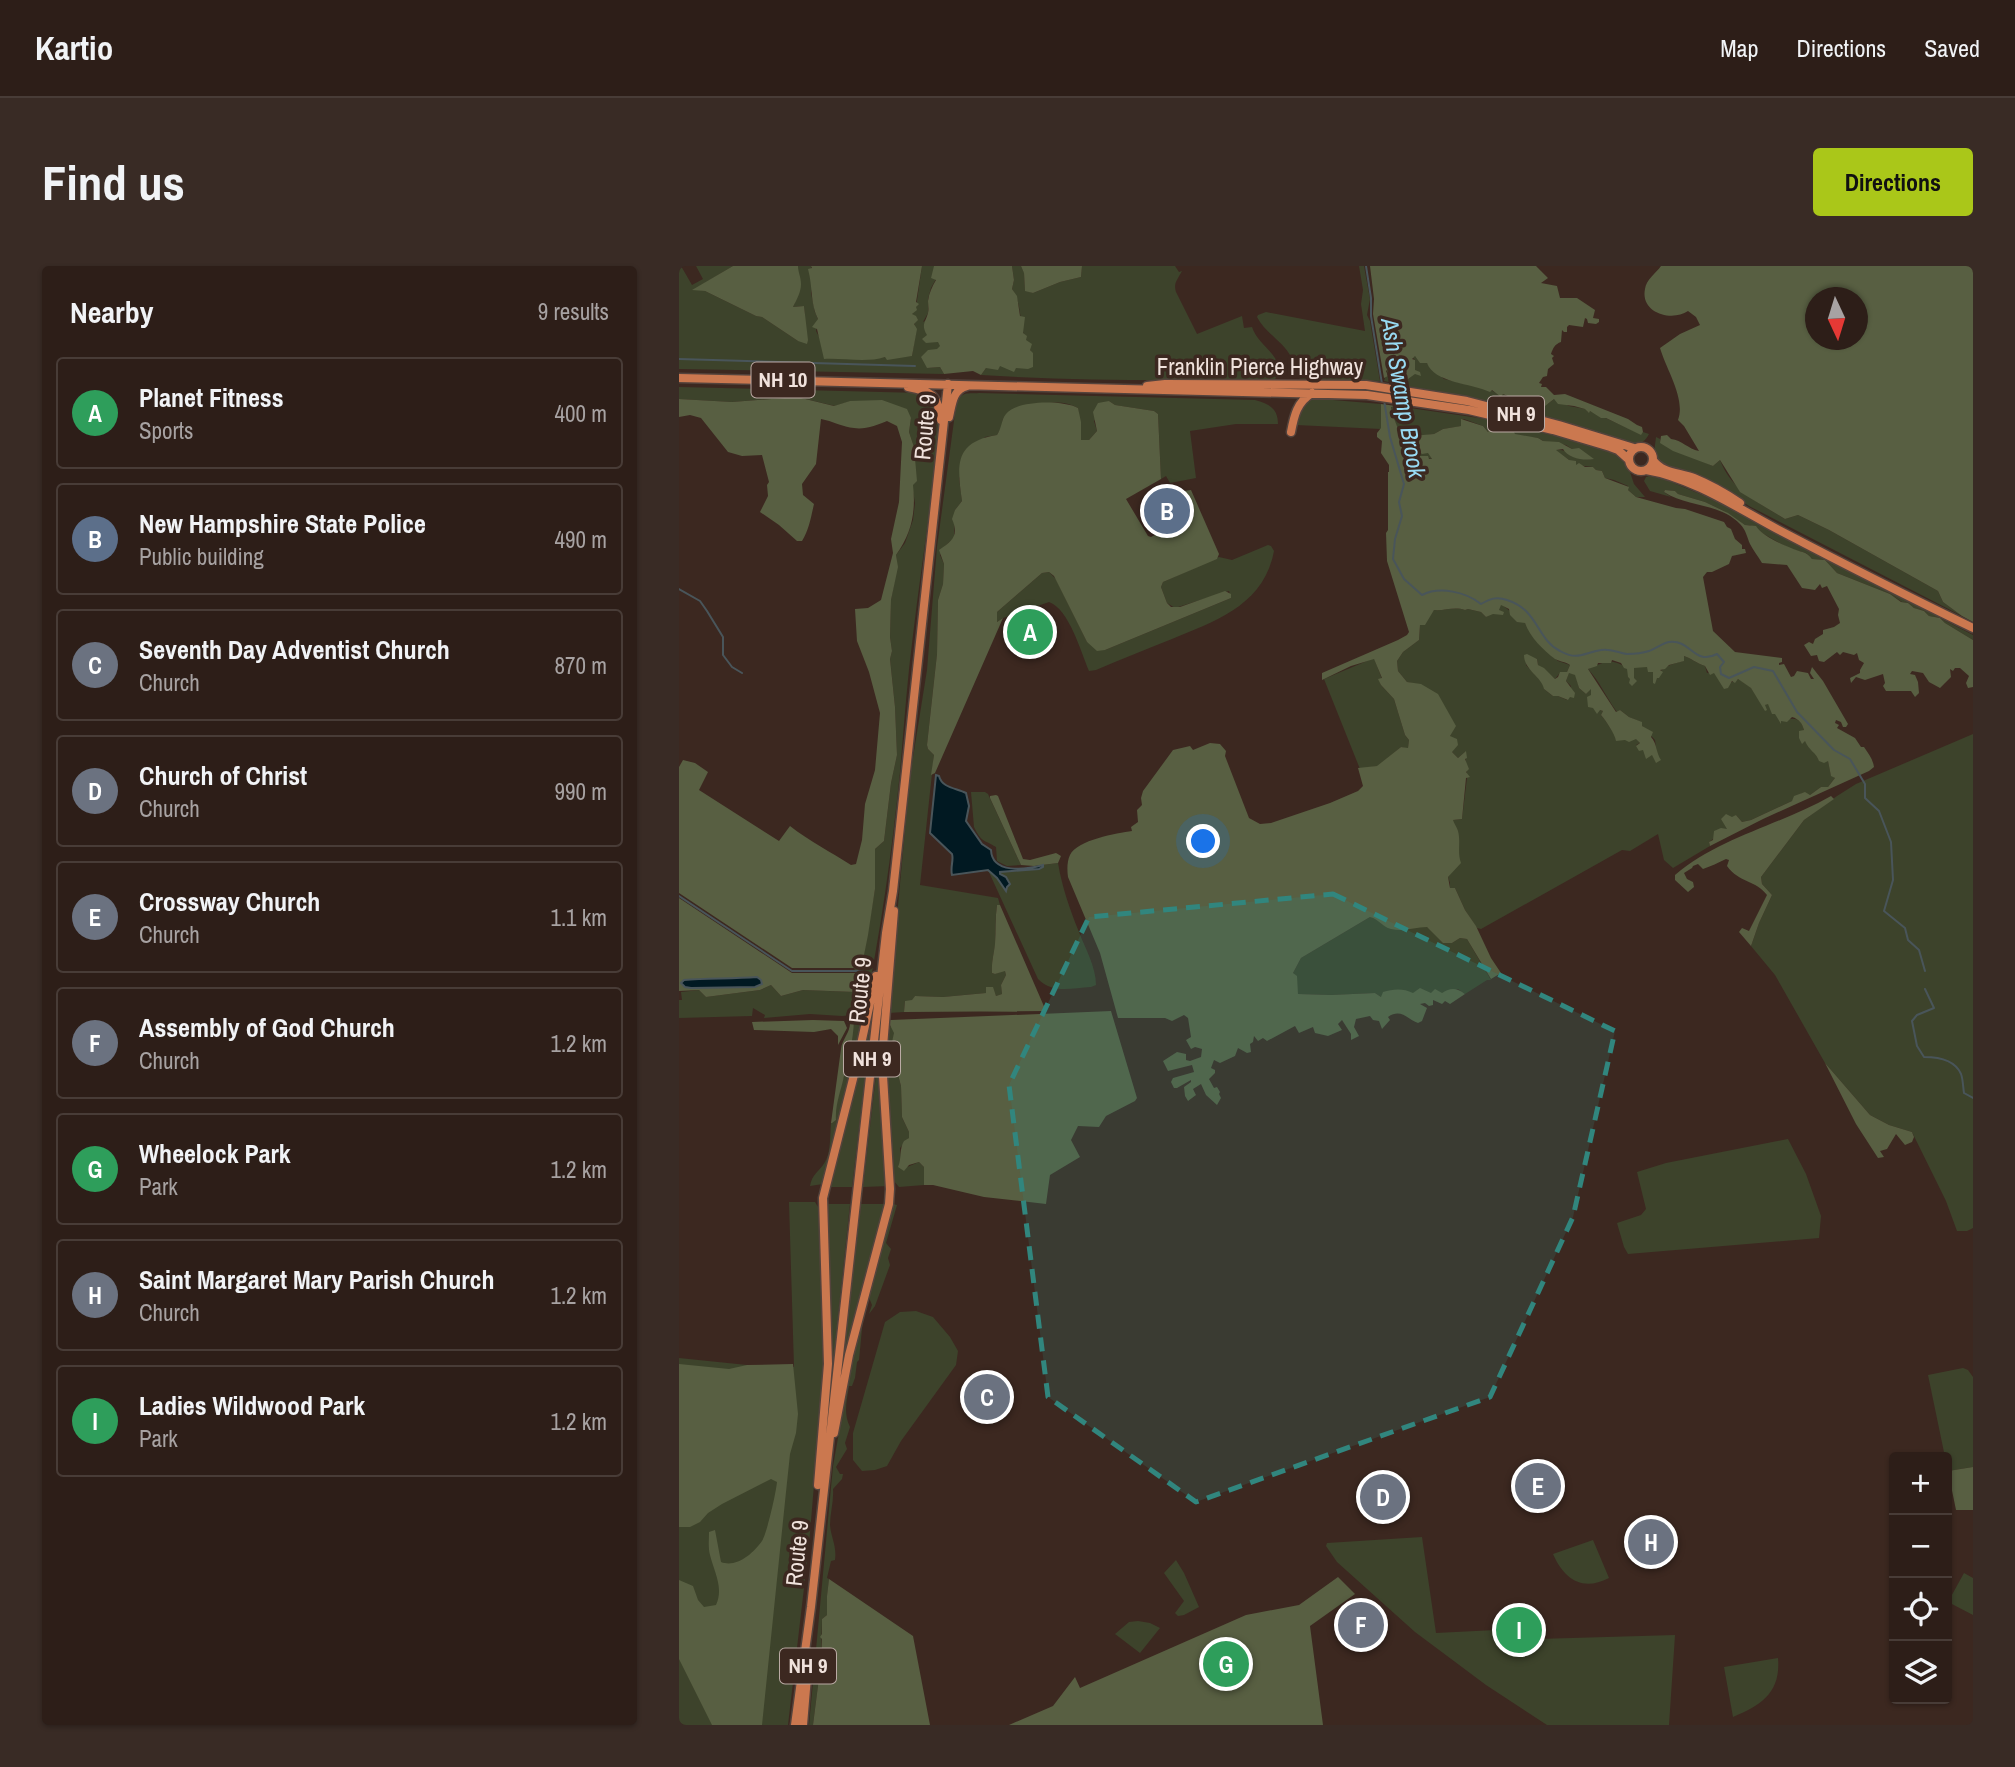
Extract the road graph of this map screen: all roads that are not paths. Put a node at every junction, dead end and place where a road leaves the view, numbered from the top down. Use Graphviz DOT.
graph roads {
  1 [pos="679,378"];
  2 [pos="886,382"];
  3 [pos="948,384"];
  4 [pos="973,384"];
  5 [pos="1130,388"];
  6 [pos="1315,392"];
  7 [pos="1396,394"];
  8 [pos="1291,432"];
  9 [pos="943,444"];
  10 [pos="1634,448"];
  11 [pos="1628,459"];
  12 [pos="1653,460"];
  13 [pos="1646,470"];
  14 [pos="1855,568"];
  15 [pos="1973,628"];
  16 [pos="893,891"];
  17 [pos="886,933"];
  18 [pos="828,1448"];
  19 [pos="822,1501"];
  20 [pos="811,1607"];
  21 [pos="795,1725"];
  22 [pos="803,1725"];
  1 -- 2 [label="highway, NH 10"];
  2 -- 3 [label="highway, NH 10"];
  2 -- 9 [label="highway"];
  3 -- 4 [label="highway, Franklin Pierce Highway / NH 9"];
  3 -- 9 [label="highway, Route 9 / NH 9"];
  4 -- 5 [label="highway, Franklin Pierce Highway / NH 9"];
  4 -- 9 [label="highway"];
  5 -- 6 [label="highway, Franklin Pierce Highway / NH 9"];
  5 -- 7 [label="highway, Franklin Pierce Highway / NH 9"];
  6 -- 7 [label="highway, Franklin Pierce Highway / NH 9"];
  6 -- 8 [label="highway"];
  7 -- 10 [label="highway, Franklin Pierce Highway / NH 9"];
  7 -- 11 [label="highway, Franklin Pierce Highway / NH 9"];
  9 -- 16 [label="highway, Route 9 / NH 9"];
  10 -- 11 [label="highway"];
  10 -- 12 [label="highway, NH 9"];
  11 -- 13 [label="highway, NH 9"];
  12 -- 13 [label="highway"];
  12 -- 14 [label="highway, NH 9"];
  13 -- 14 [label="highway, NH 9"];
  14 -- 15 [label="highway, NH 9"];
  16 -- 17 [label="highway, Route 9 / NH 9"];
  16 -- 18 [label="highway"];
  17 -- 18 [label="highway, Route 9 / NH 9"];
  17 -- 19 [label="highway"];
  18 -- 19 [label="highway, Route 9 / NH 9"];
  19 -- 20 [label="highway, Route 9 / NH 9"];
  20 -- 21 [label="highway, Route 9 / NH 9"];
  20 -- 22 [label="highway, NH 9"];
}
